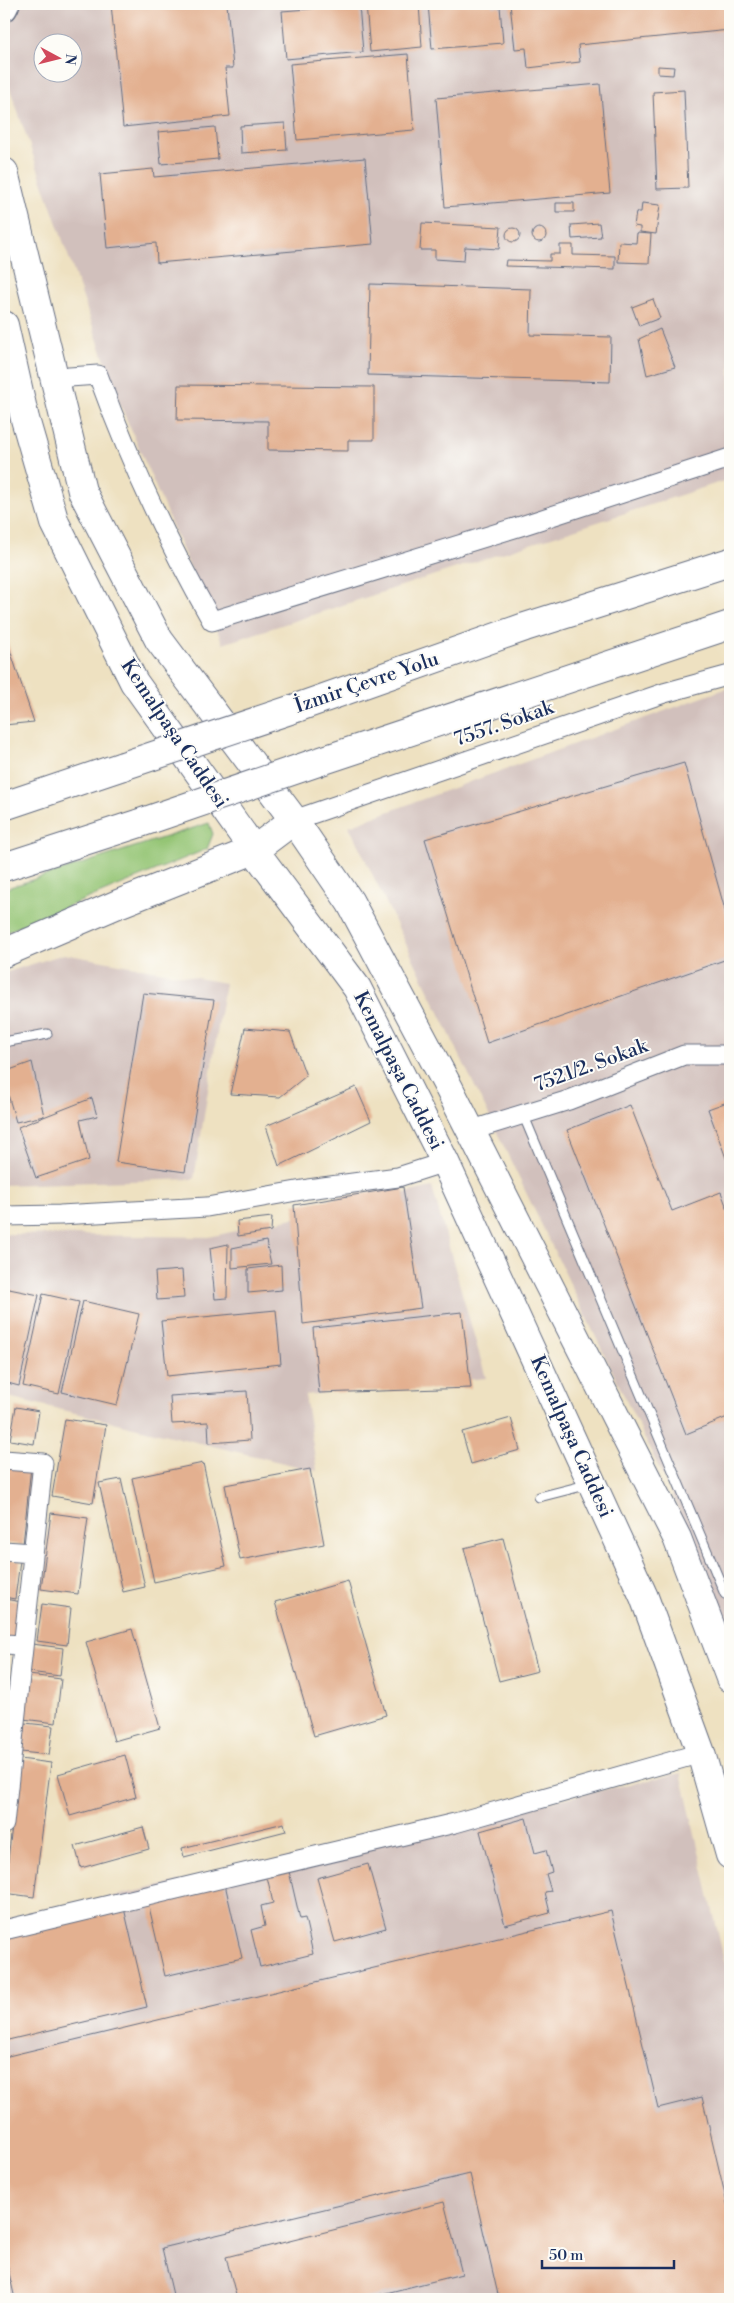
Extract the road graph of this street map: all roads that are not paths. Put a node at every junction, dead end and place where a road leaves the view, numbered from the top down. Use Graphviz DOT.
graph roads {
  1 [pos="6,4"];
  2 [pos="4,8"];
  3 [pos="4,172"];
  4 [pos="4,325"];
  5 [pos="55,378"];
  6 [pos="730,458"];
  7 [pos="730,562"];
  8 [pos="730,625"];
  9 [pos="730,675"];
  10 [pos="4,806"];
  11 [pos="294,820"];
  12 [pos="254,850"];
  13 [pos="4,867"];
  14 [pos="4,953"];
  15 [pos="47,1034"];
  16 [pos="4,1042"];
  17 [pos="730,1055"];
  18 [pos="523,1114"];
  19 [pos="469,1131"];
  20 [pos="445,1162"];
  21 [pos="4,1216"];
  22 [pos="4,1460"];
  23 [pos="592,1483"];
  24 [pos="539,1497"];
  25 [pos="4,1551"];
  26 [pos="33,1553"];
  27 [pos="730,1596"];
  28 [pos="4,1644"];
  29 [pos="24,1645"];
  30 [pos="730,1678"];
  31 [pos="8,1744"];
  32 [pos="701,1753"];
  33 [pos="4,1824"];
  34 [pos="730,1855"];
  35 [pos="4,1930"];
  1 -- 2 [label="main road"];
  3 -- 5 [label="main road, Kemalpaşa Caddesi"];
  4 -- 12 [label="main road, Kemalpaşa Caddesi"];
  5 -- 6 [label="street"];
  5 -- 11 [label="main road, Kemalpaşa Caddesi"];
  7 -- 10 [label="main road, İzmir Çevre Yolu, bridge"];
  8 -- 13 [label="main road, bridge"];
  9 -- 11 [label="street, 7557. Sokak"];
  11 -- 12 [label="main road"];
  11 -- 19 [label="main road, Kemalpaşa Caddesi"];
  12 -- 14 [label="main road"];
  12 -- 20 [label="main road, Kemalpaşa Caddesi"];
  15 -- 16 [label="lane"];
  17 -- 18 [label="street, 7521/2. Sokak"];
  18 -- 19 [label="street, 7521/2. Sokak"];
  18 -- 27 [label="lane"];
  19 -- 30 [label="main road, Kemalpaşa Caddesi"];
  20 -- 21 [label="street"];
  20 -- 23 [label="main road, Kemalpaşa Caddesi"];
  22 -- 26 [label="street"];
  23 -- 24 [label="lane"];
  23 -- 32 [label="main road, Kemalpaşa Caddesi"];
  25 -- 26 [label="street"];
  26 -- 29 [label="street"];
  28 -- 29 [label="street"];
  29 -- 31 [label="street"];
  31 -- 33 [label="street"];
  32 -- 34 [label="main road, Kemalpaşa Caddesi"];
  32 -- 35 [label="street"];
}
